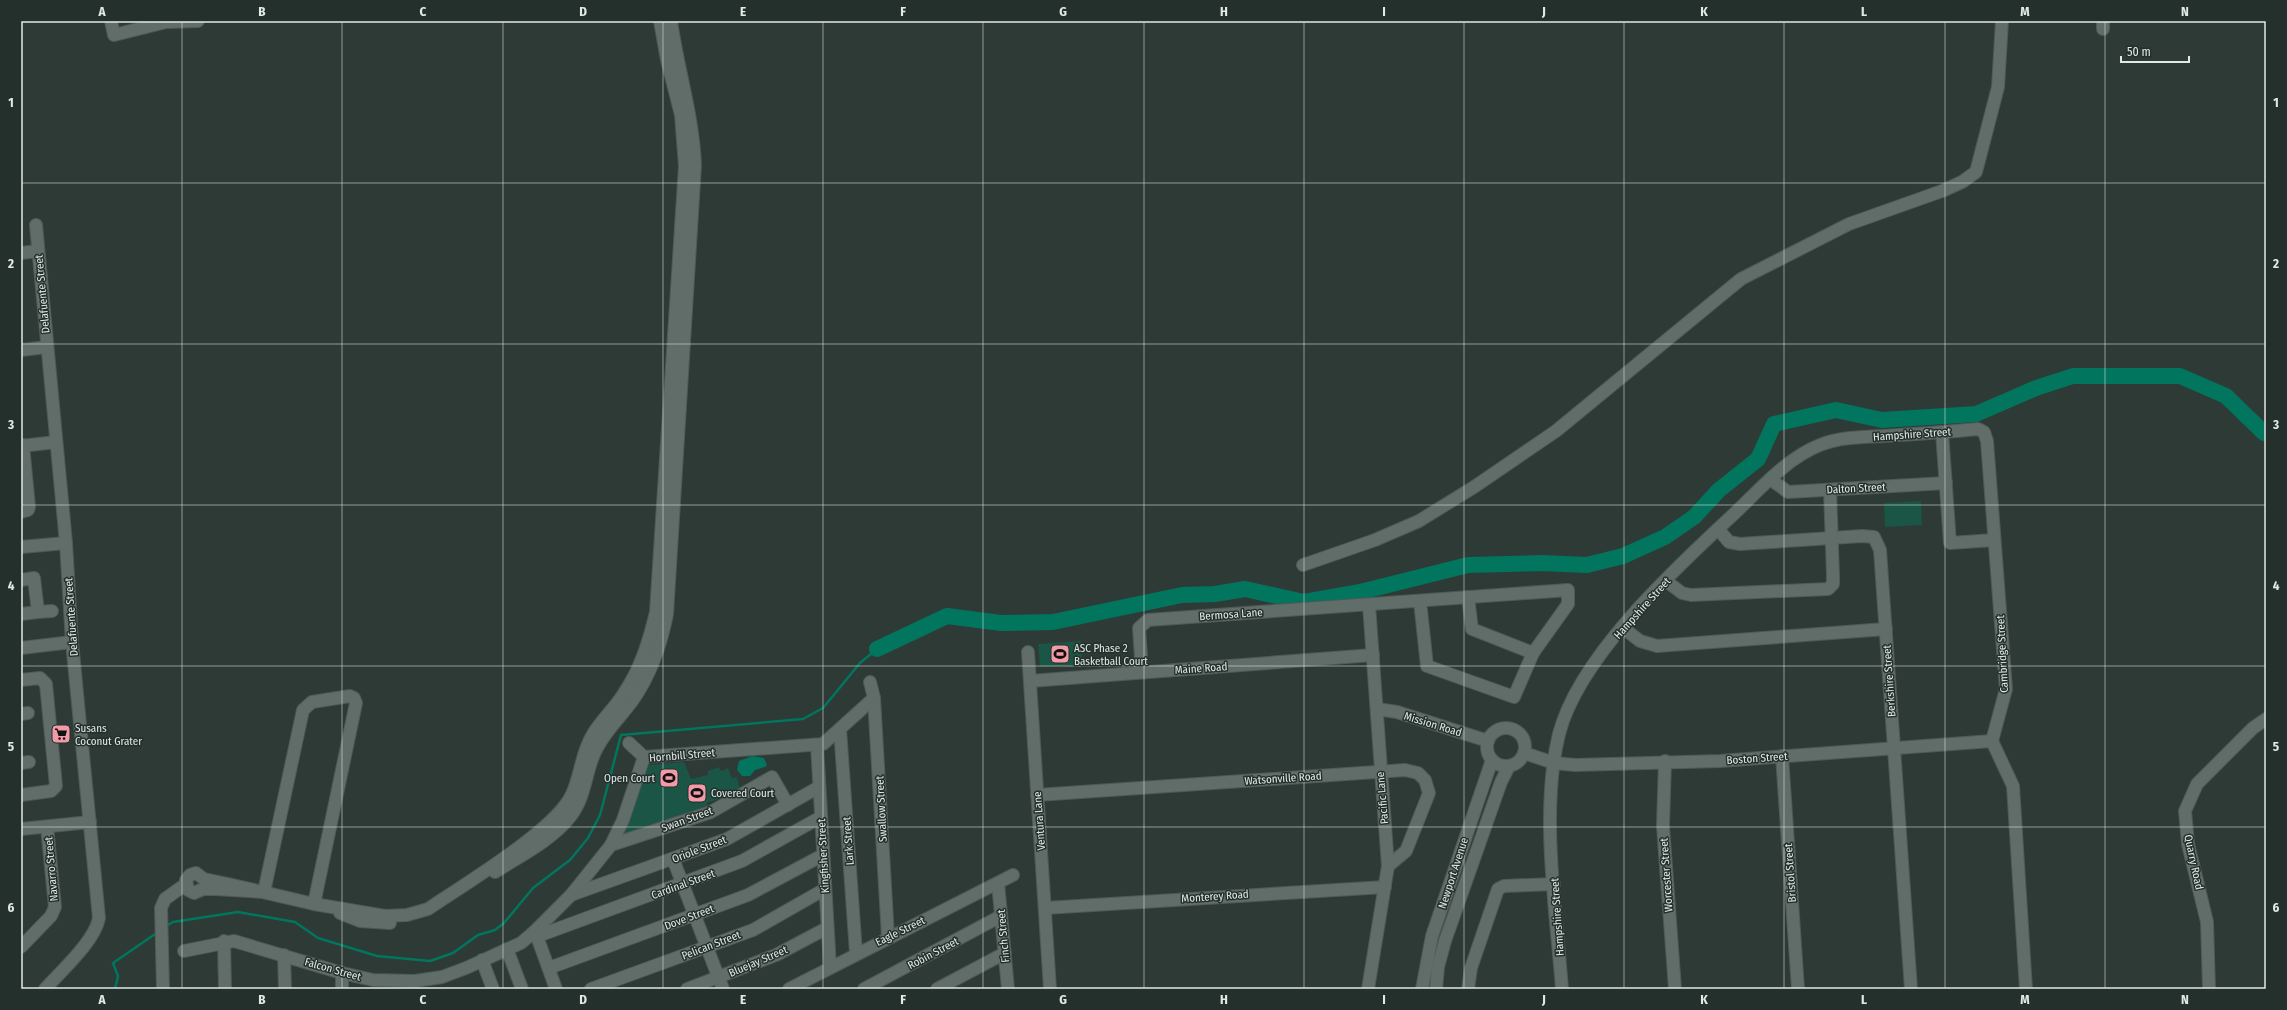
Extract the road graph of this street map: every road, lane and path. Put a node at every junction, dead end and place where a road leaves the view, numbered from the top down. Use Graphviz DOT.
graph roads {
  1 [pos="111,21"];
  2 [pos="198,21"];
  3 [pos="660,21"];
  4 [pos="671,21"];
  5 [pos="2002,21"];
  6 [pos="36,225"];
  7 [pos="38,251"];
  8 [pos="21,253"];
  9 [pos="47,347"];
  10 [pos="21,350"];
  11 [pos="1942,432"];
  12 [pos="1984,432"];
  13 [pos="56,442"];
  14 [pos="22,446"];
  15 [pos="24,479"];
  16 [pos="1770,479"];
  17 [pos="1946,483"];
  18 [pos="1830,490"];
  19 [pos="21,512"];
  20 [pos="1718,529"];
  21 [pos="1832,538"];
  22 [pos="1994,540"];
  23 [pos="66,543"];
  24 [pos="21,547"];
  25 [pos="1303,565"];
  26 [pos="21,580"];
  27 [pos="1666,581"];
  28 [pos="1468,597"];
  29 [pos="1420,601"];
  30 [pos="1369,605"];
  31 [pos="52,611"];
  32 [pos="38,612"];
  33 [pos="21,614"];
  34 [pos="1622,627"];
  35 [pos="1886,629"];
  36 [pos="72,642"];
  37 [pos="21,648"];
  38 [pos="1028,652"];
  39 [pos="1533,653"];
  40 [pos="1373,655"];
  41 [pos="1142,672"];
  42 [pos="21,680"];
  43 [pos="1030,681"];
  44 [pos="870,682"];
  45 [pos="874,698"];
  46 [pos="1377,709"];
  47 [pos="2266,719"];
  48 [pos="840,729"];
  49 [pos="1488,741"];
  50 [pos="1992,741"];
  51 [pos="629,742"];
  52 [pos="817,745"];
  53 [pos="1894,748"];
  54 [pos="1524,753"];
  55 [pos="1782,756"];
  56 [pos="644,757"];
  57 [pos="1492,760"];
  58 [pos="1665,761"];
  59 [pos="1554,763"];
  60 [pos="1509,766"];
  61 [pos="1380,771"];
  62 [pos="819,787"];
  63 [pos="21,795"];
  64 [pos="1037,795"];
  65 [pos="788,805"];
  66 [pos="821,817"];
  67 [pos="90,822"];
  68 [pos="47,827"];
  69 [pos="21,829"];
  70 [pos="611,845"];
  71 [pos="823,854"];
  72 [pos="673,859"];
  73 [pos="1388,866"];
  74 [pos="1013,875"];
  75 [pos="998,883"];
  76 [pos="682,884"];
  77 [pos="1554,884"];
  78 [pos="1385,886"];
  79 [pos="825,889"];
  80 [pos="264,892"];
  81 [pos="571,895"];
  82 [pos="314,904"];
  83 [pos="1045,908"];
  84 [pos="695,915"];
  85 [pos="1001,916"];
  86 [pos="827,928"];
  87 [pos="537,934"];
  88 [pos="888,938"];
  89 [pos="224,941"];
  90 [pos="21,947"];
  91 [pos="707,948"];
  92 [pos="507,949"];
  93 [pos="184,951"];
  94 [pos="856,953"];
  95 [pos="1005,953"];
  96 [pos="284,954"];
  97 [pos="482,960"];
  98 [pos="830,967"];
  99 [pos="549,968"];
  100 [pos="342,974"];
  101 [pos="719,977"];
  102 [pos="394,985"];
  103 [pos="416,985"];
  104 [pos="1006,988"];
  105 [pos="45,989"];
  106 [pos="163,989"];
  107 [pos="225,989"];
  108 [pos="285,989"];
  109 [pos="342,989"];
  110 [pos="493,989"];
  111 [pos="522,989"];
  112 [pos="556,989"];
  113 [pos="591,989"];
  114 [pos="687,989"];
  115 [pos="723,989"];
  116 [pos="789,989"];
  117 [pos="864,989"];
  118 [pos="937,989"];
  119 [pos="1050,989"];
  120 [pos="1368,989"];
  121 [pos="1422,989"];
  122 [pos="1436,989"];
  123 [pos="1468,989"];
  124 [pos="1562,989"];
  125 [pos="1675,989"];
  126 [pos="1798,989"];
  127 [pos="1911,989"];
  128 [pos="2026,989"];
  129 [pos="2208,989"];
  1 -- 2 [label="street"];
  3 -- 82 [label="street"];
  4 -- 82 [label="street"];
  5 -- 25 [label="street"];
  6 -- 7 [label="street, Delafuente Street"];
  7 -- 8 [label="street"];
  7 -- 9 [label="street, Delafuente Street"];
  9 -- 10 [label="street"];
  9 -- 13 [label="street, Delafuente Street"];
  11 -- 12 [label="street, Hampshire Street"];
  11 -- 16 [label="street, Hampshire Street"];
  11 -- 17 [label="street"];
  12 -- 22 [label="street, Cambridge Street"];
  13 -- 14 [label="street"];
  13 -- 23 [label="street, Delafuente Street"];
  14 -- 15 [label="street"];
  15 -- 19 [label="street"];
  16 -- 18 [label="street, Dalton Street"];
  16 -- 20 [label="street, Hampshire Street"];
  17 -- 18 [label="street, Dalton Street"];
  17 -- 22 [label="street"];
  18 -- 21 [label="street"];
  20 -- 21 [label="street, Berkshire Street"];
  20 -- 27 [label="street, Hampshire Street"];
  21 -- 27 [label="street"];
  21 -- 35 [label="street, Berkshire Street"];
  22 -- 50 [label="street, Cambridge Street"];
  23 -- 24 [label="street"];
  23 -- 36 [label="street, Delafuente Street"];
  26 -- 32 [label="street"];
  27 -- 34 [label="street, Hampshire Street"];
  28 -- 29 [label="street"];
  28 -- 39 [label="street"];
  28 -- 39 [label="street"];
  29 -- 30 [label="street"];
  29 -- 39 [label="street"];
  30 -- 40 [label="street, Pacific Lane"];
  30 -- 41 [label="street, Bermosa Lane"];
  31 -- 32 [label="street"];
  32 -- 33 [label="street"];
  34 -- 35 [label="street"];
  34 -- 59 [label="street, Hampshire Street"];
  35 -- 53 [label="street, Berkshire Street"];
  36 -- 37 [label="street"];
  36 -- 67 [label="street, Delafuente Street"];
  38 -- 43 [label="street, Ventura Lane"];
  40 -- 41 [label="street, Maine Road"];
  40 -- 46 [label="street, Pacific Lane"];
  41 -- 43 [label="street, Maine Road"];
  42 -- 63 [label="street"];
  43 -- 64 [label="street, Ventura Lane"];
  44 -- 45 [label="street, Swallow Street"];
  45 -- 48 [label="street, Hornbill Street"];
  45 -- 88 [label="street, Swallow Street"];
  46 -- 49 [label="street, Mission Road"];
  46 -- 61 [label="street, Pacific Lane"];
  47 -- 129 [label="street, Quarry Road"];
  48 -- 52 [label="street, Hornbill Street"];
  48 -- 94 [label="street, Lark Street"];
  49 -- 54 [label="street"];
  49 -- 57 [label="street"];
  50 -- 53 [label="street, Boston Street"];
  50 -- 128 [label="street"];
  51 -- 56 [label="street"];
  52 -- 56 [label="street, Hornbill Street"];
  52 -- 62 [label="street, Kingfisher Street"];
  53 -- 55 [label="street, Boston Street"];
  53 -- 127 [label="street, Berkshire Street"];
  54 -- 59 [label="street, Boston Street"];
  54 -- 60 [label="street"];
  55 -- 58 [label="street, Boston Street"];
  55 -- 126 [label="street, Bristol Street"];
  56 -- 70 [label="street, Hornbill Street"];
  57 -- 60 [label="street"];
  57 -- 121 [label="street, Newport Avenue"];
  58 -- 59 [label="street, Boston Street"];
  58 -- 125 [label="street, Worcester Street"];
  59 -- 77 [label="street, Hampshire Street"];
  60 -- 122 [label="street, Newport Avenue"];
  61 -- 64 [label="street, Watsonville Road"];
  61 -- 73 [label="street, Pacific Lane"];
  61 -- 73 [label="street, Watsonville Road"];
  62 -- 65 [label="street, Oriole Street"];
  62 -- 66 [label="street, Kingfisher Street"];
  64 -- 83 [label="street, Ventura Lane"];
  65 -- 70 [label="street, Swan Street"];
  65 -- 72 [label="street, Oriole Street"];
  66 -- 71 [label="street, Kingfisher Street"];
  66 -- 76 [label="street, Cardinal Street"];
  67 -- 68 [label="street"];
  67 -- 105 [label="street, Delafuente Street"];
  68 -- 69 [label="street"];
  68 -- 90 [label="street, Navarro Street"];
  70 -- 81 [label="street, Hornbill Street"];
  71 -- 79 [label="street, Kingfisher Street"];
  71 -- 84 [label="street, Dove Street"];
  72 -- 76 [label="street"];
  72 -- 81 [label="street, Oriole Street"];
  73 -- 78 [label="street, Pacific Lane"];
  74 -- 75 [label="street, Eagle Street"];
  75 -- 85 [label="street, Finch Street"];
  75 -- 88 [label="street, Eagle Street"];
  76 -- 84 [label="street"];
  76 -- 87 [label="street, Cardinal Street"];
  77 -- 123 [label="street"];
  77 -- 124 [label="street, Hampshire Street"];
  78 -- 83 [label="street, Monterey Road"];
  78 -- 120 [label="street, Pacific Lane"];
  79 -- 86 [label="street, Kingfisher Street"];
  79 -- 91 [label="street, Pelican Street"];
  80 -- 82 [label="street"];
  80 -- 82 [label="street"];
  80 -- 106 [label="street"];
  81 -- 87 [label="street, Hornbill Street"];
  83 -- 119 [label="street, Ventura Lane"];
  84 -- 91 [label="street"];
  84 -- 99 [label="street, Dove Street"];
  85 -- 95 [label="street, Finch Street"];
  85 -- 117 [label="street, Robin Street"];
  86 -- 98 [label="street, Kingfisher Street"];
  86 -- 101 [label="street, Bluejay Street"];
  87 -- 92 [label="street, Hornbill Street"];
  87 -- 99 [label="street"];
  88 -- 94 [label="street, Eagle Street"];
  89 -- 93 [label="street, Falcon Street"];
  89 -- 96 [label="street, Falcon Street"];
  89 -- 107 [label="street"];
  91 -- 101 [label="street"];
  91 -- 113 [label="street, Pelican Street"];
  92 -- 97 [label="street, Hornbill Street"];
  92 -- 111 [label="street"];
  94 -- 98 [label="street, Eagle Street"];
  95 -- 104 [label="street, Finch Street"];
  95 -- 118 [label="street"];
  96 -- 100 [label="street, Falcon Street"];
  96 -- 108 [label="street"];
  97 -- 103 [label="street, Falcon Street"];
  97 -- 110 [label="street"];
  98 -- 116 [label="street, Eagle Street"];
  99 -- 112 [label="street"];
  100 -- 102 [label="street, Falcon Street"];
  100 -- 109 [label="street"];
  101 -- 114 [label="street, Bluejay Street"];
  101 -- 115 [label="street"];
  102 -- 103 [label="street, Falcon Street"];
}
